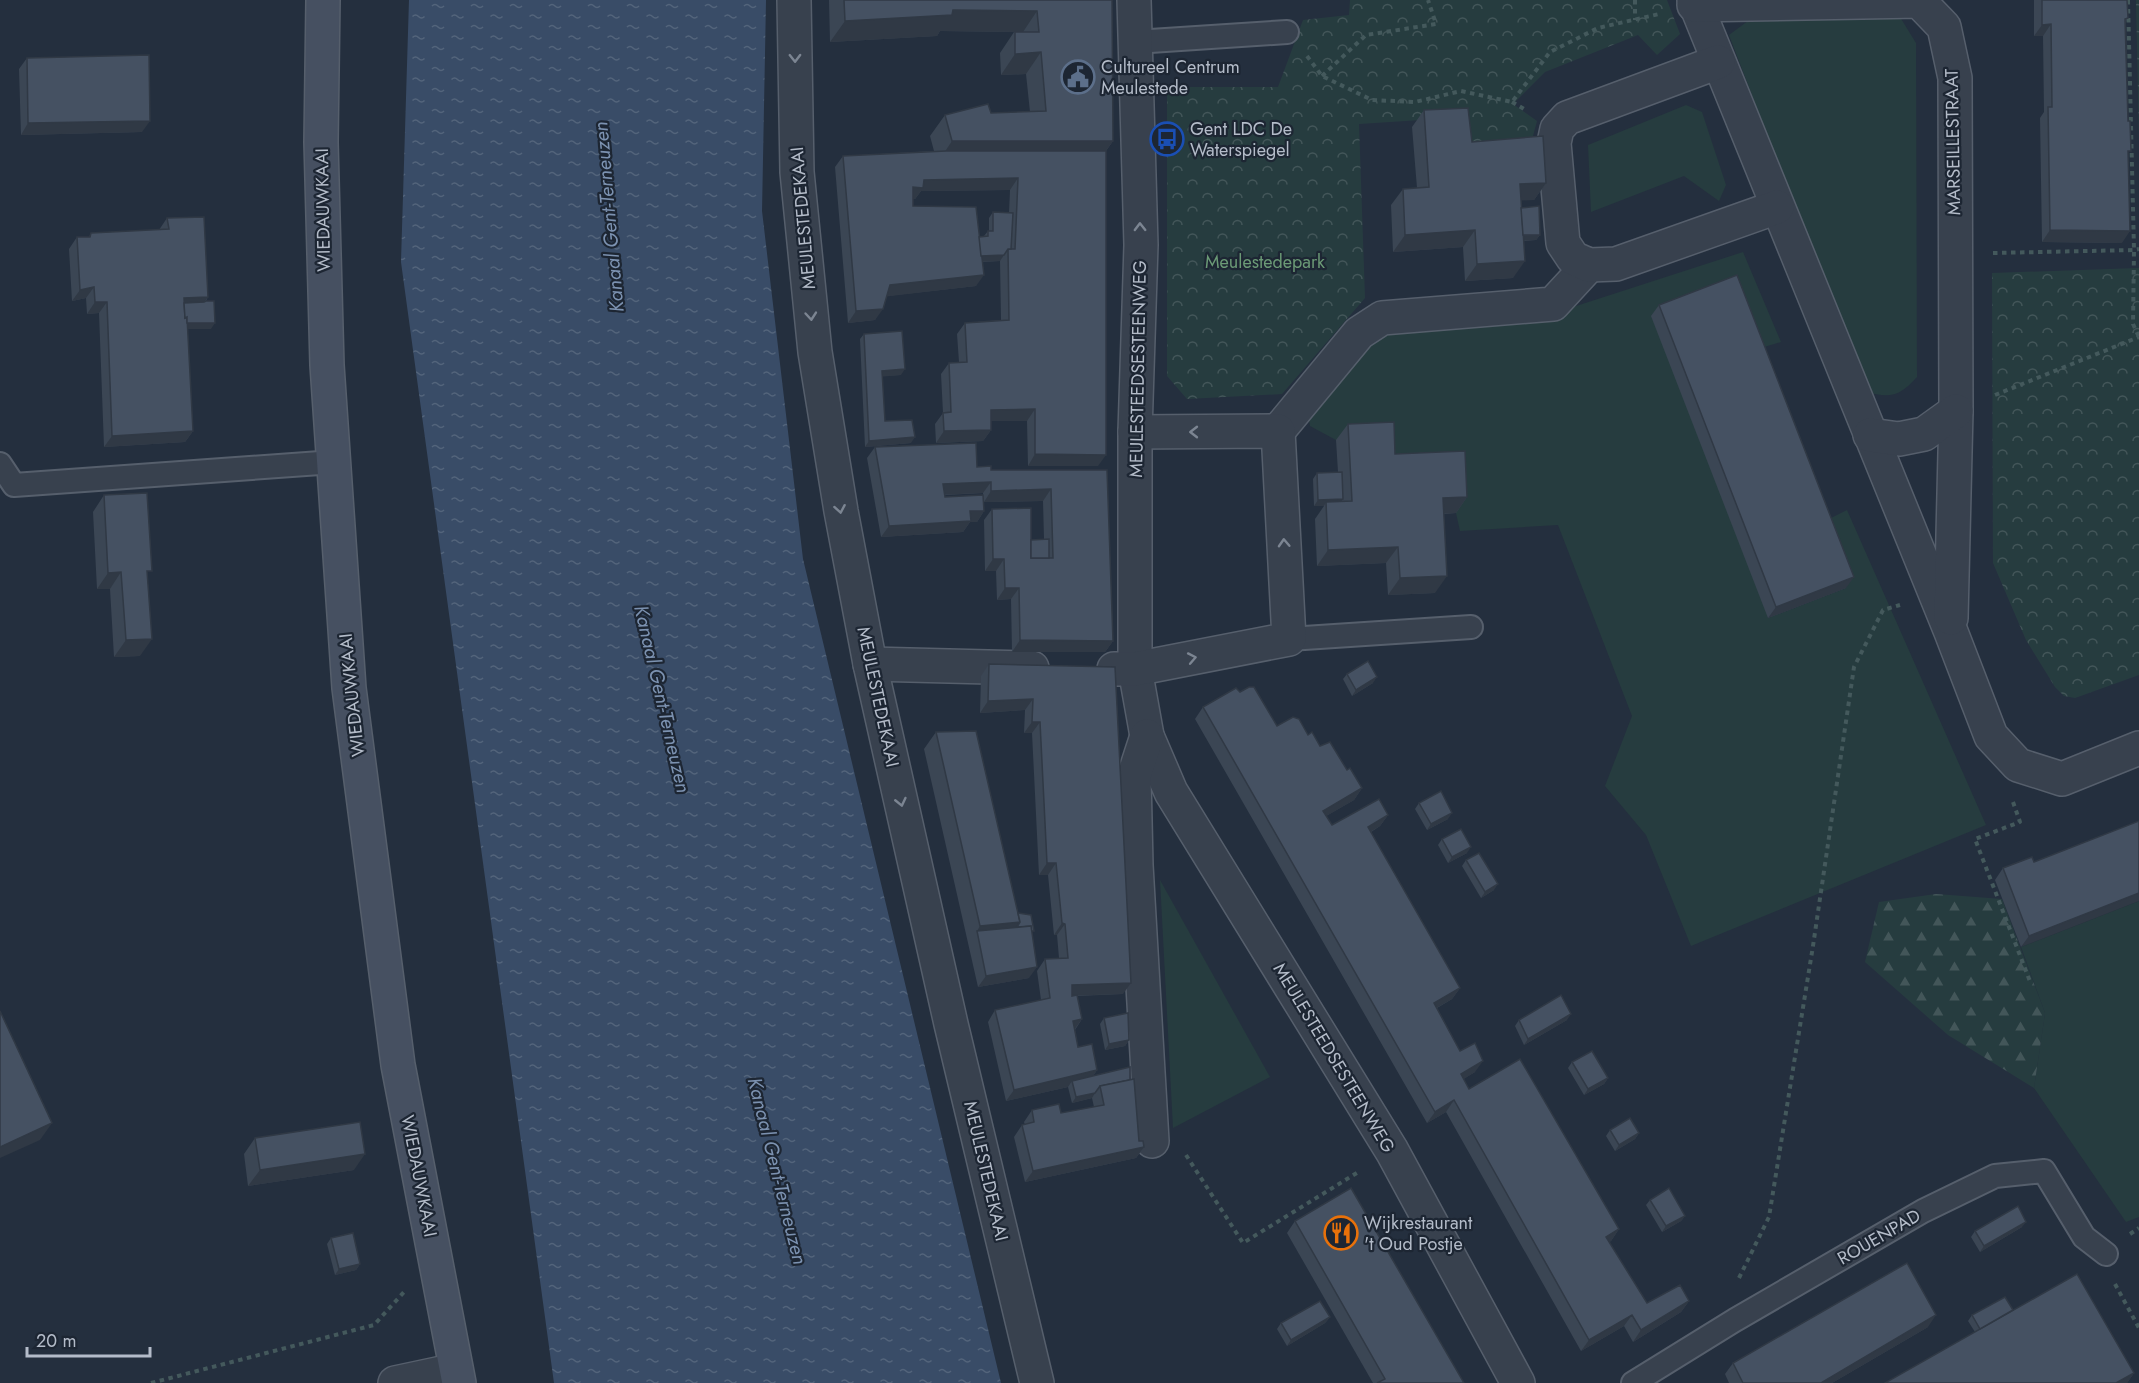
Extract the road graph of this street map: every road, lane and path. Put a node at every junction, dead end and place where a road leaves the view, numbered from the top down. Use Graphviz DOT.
graph roads {
  1 [pos="323,0"];
  2 [pos="794,0"];
  3 [pos="1134,0"];
  4 [pos="1428,0"];
  5 [pos="1635,0"];
  6 [pos="2128,0"];
  7 [pos="1694,2"];
  8 [pos="1635,20"];
  9 [pos="1287,32"];
  10 [pos="1135,42"];
  11 [pos="1718,62"];
  12 [pos="1322,76"];
  13 [pos="1777,207"];
  14 [pos="2137,250"];
  15 [pos="1955,253"];
  16 [pos="1589,265"];
  17 [pos="2139,337"];
  18 [pos="1956,411"];
  19 [pos="1278,431"];
  20 [pos="1135,432"];
  21 [pos="1870,435"];
  22 [pos="334,462"];
  23 [pos="0,464"];
  24 [pos="1935,592"];
  25 [pos="1471,627"];
  26 [pos="1951,632"];
  27 [pos="1289,639"];
  28 [pos="870,664"];
  29 [pos="1135,669"];
  30 [pos="1147,736"];
  31 [pos="2139,748"];
  32 [pos="2012,800"];
  33 [pos="2031,984"];
  34 [pos="1152,1142"];
  35 [pos="1392,1151"];
  36 [pos="2106,1254"];
  37 [pos="435,1258"];
  38 [pos="1735,1320"];
  39 [pos="457,1376"];
  40 [pos="151,1383"];
  41 [pos="395,1383"];
  42 [pos="1037,1383"];
  43 [pos="1518,1383"];
  44 [pos="1633,1383"];
  1 -- 22 [label="main road, WIEDAUWKAAI"];
  2 -- 28 [label="street, MEULESTEDEKAAI, one-way"];
  3 -- 10 [label="street, MEULESTEEDSESTEENWEG"];
  4 -- 12 [label="path"];
  5 -- 8 [label="path"];
  6 -- 14 [label="path"];
  7 -- 8 [label="path"];
  7 -- 11 [label="street, MARSEILLESTRAAT"];
  7 -- 15 [label="street, MARSEILLESTRAAT"];
  8 -- 12 [label="path"];
  9 -- 10 [label="lane"];
  9 -- 12 [label="path"];
  20 -- 10 [label="street, MEULESTEEDSESTEENWEG, one-way"];
  11 -- 13 [label="street, MARSEILLESTRAAT"];
  11 -- 16 [label="street"];
  13 -- 16 [label="street"];
  13 -- 21 [label="street, MARSEILLESTRAAT"];
  14 -- 15 [label="path"];
  14 -- 17 [label="path"];
  15 -- 18 [label="street, MARSEILLESTRAAT"];
  16 -- 19 [label="street"];
  17 -- 18 [label="path"];
  18 -- 21 [label="street"];
  18 -- 26 [label="street, MARSEILLESTRAAT"];
  19 -- 20 [label="street, one-way"];
  27 -- 19 [label="street, one-way"];
  20 -- 29 [label="street, MEULESTEEDSESTEENWEG"];
  21 -- 24 [label="street, MARSEILLESTRAAT"];
  22 -- 23 [label="lane"];
  22 -- 37 [label="main road, WIEDAUWKAAI"];
  24 -- 26 [label="street, MARSEILLESTRAAT"];
  24 -- 38 [label="path"];
  25 -- 27 [label="lane"];
  26 -- 31 [label="street, MARSEILLESTRAAT"];
  29 -- 27 [label="street, one-way"];
  28 -- 29 [label="street"];
  28 -- 42 [label="street, MEULESTEDEKAAI, one-way"];
  29 -- 30 [label="street, MEULESTEEDSESTEENWEG"];
  30 -- 34 [label="street, MEULESTEEDSESTEENWEG"];
  30 -- 35 [label="street, MEULESTEEDSESTEENWEG"];
  32 -- 33 [label="path"];
  34 -- 35 [label="path"];
  35 -- 43 [label="street, MEULESTEEDSESTEENWEG"];
  36 -- 38 [label="lane, ROUENPAD"];
  37 -- 39 [label="main road, WIEDAUWKAAI"];
  37 -- 40 [label="path"];
  38 -- 44 [label="lane, ROUENPAD"];
  39 -- 41 [label="street"];
}
